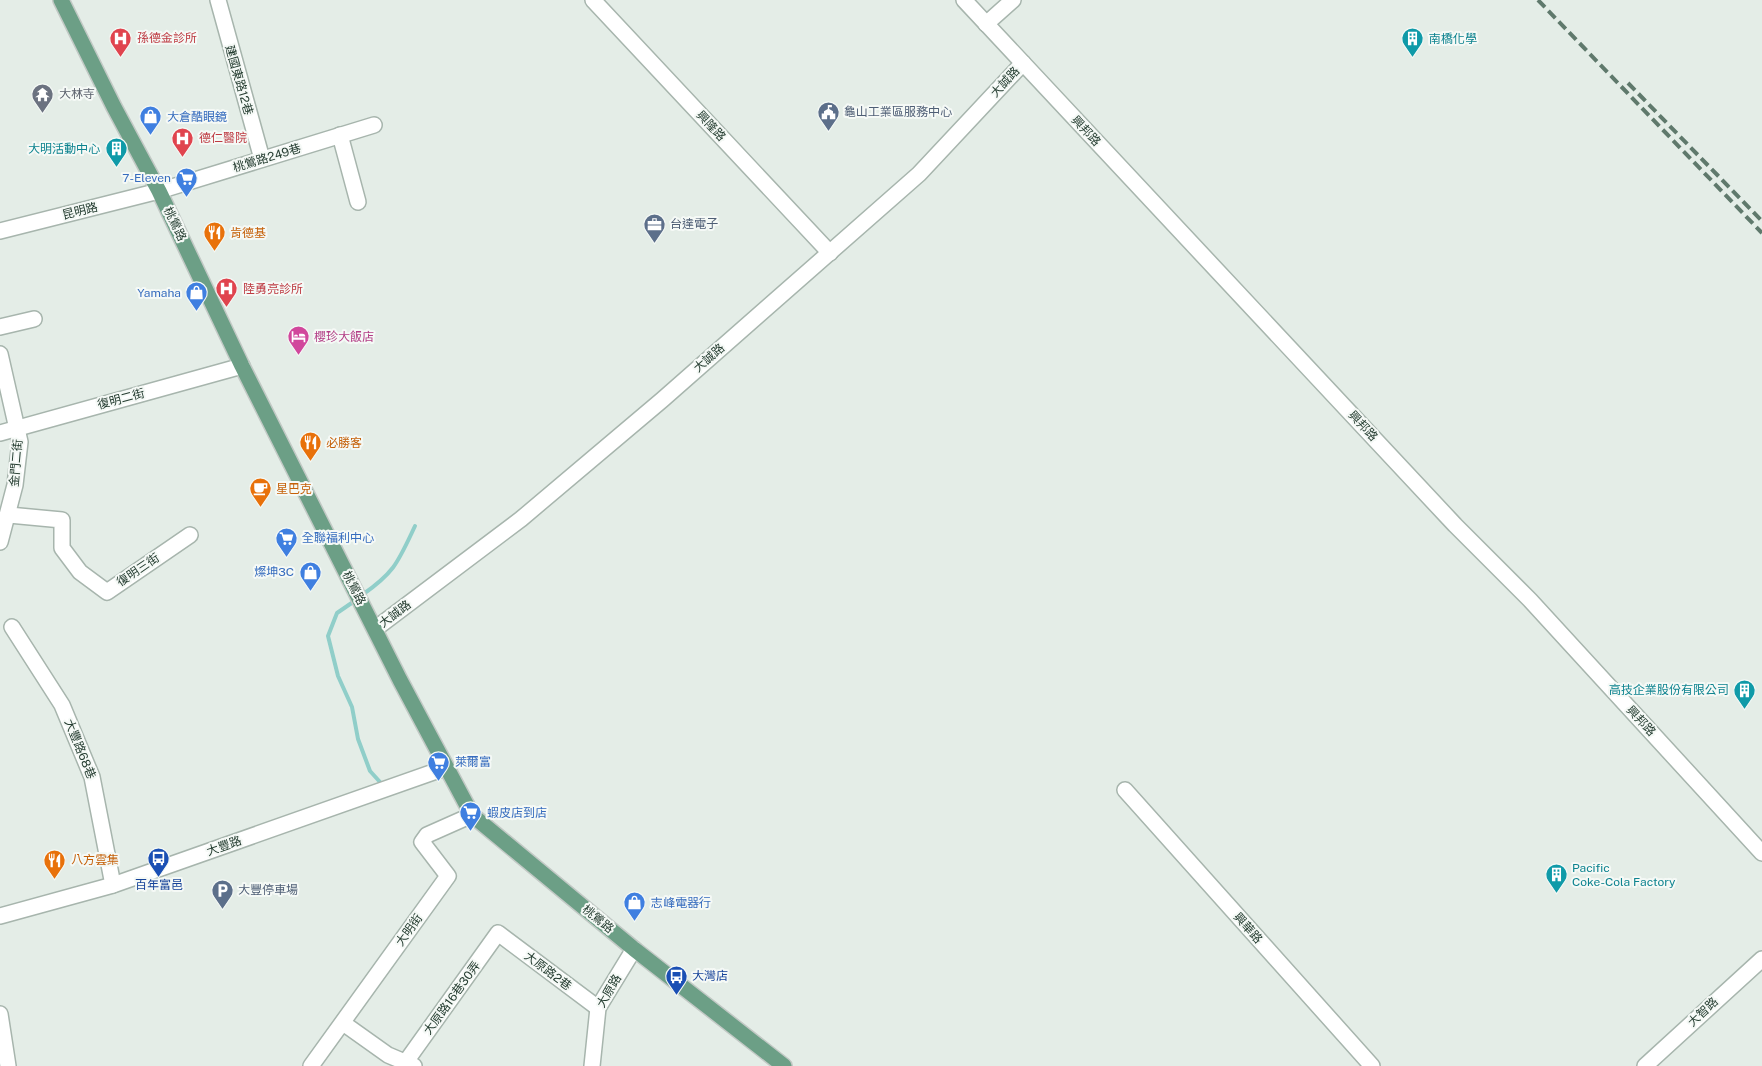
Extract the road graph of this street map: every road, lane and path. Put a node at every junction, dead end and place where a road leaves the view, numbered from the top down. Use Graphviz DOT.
graph roads {
  1 [pos="62,0"];
  2 [pos="218,0"];
  3 [pos="593,0"];
  4 [pos="964,0"];
  5 [pos="1013,0"];
  6 [pos="986,24"];
  7 [pos="1022,63"];
  8 [pos="374,125"];
  9 [pos="340,135"];
  10 [pos="262,159"];
  11 [pos="159,191"];
  12 [pos="358,202"];
  13 [pos="0,231"];
  14 [pos="830,253"];
  15 [pos="34,319"];
  16 [pos="0,327"];
  17 [pos="0,354"];
  18 [pos="242,366"];
  19 [pos="17,428"];
  20 [pos="0,432"];
  21 [pos="8,514"];
  22 [pos="190,535"];
  23 [pos="0,542"];
  24 [pos="12,626"];
  25 [pos="375,629"];
  26 [pos="445,768"];
  27 [pos="1124,790"];
  28 [pos="472,815"];
  29 [pos="1762,853"];
  30 [pos="113,884"];
  31 [pos="0,916"];
  32 [pos="498,933"];
  33 [pos="634,949"];
  34 [pos="1762,958"];
  35 [pos="598,1008"];
  36 [pos="0,1014"];
  37 [pos="343,1023"];
  38 [pos="410,1065"];
  39 [pos="8,1066"];
  40 [pos="311,1066"];
  41 [pos="592,1066"];
  42 [pos="784,1066"];
  43 [pos="1372,1066"];
  44 [pos="1645,1066"];
  1 -- 11 [label="main road, 桃鶯路"];
  2 -- 10 [label="street, 建國東路12巷"];
  3 -- 14 [label="street, 興隆路"];
  4 -- 6 [label="street, 興邦路"];
  5 -- 6 [label="street"];
  6 -- 7 [label="street, 興邦路"];
  7 -- 14 [label="street, 大誠路"];
  7 -- 29 [label="street, 興邦路"];
  8 -- 9 [label="street, 桃鶯路249巷"];
  9 -- 10 [label="street, 桃鶯路249巷"];
  9 -- 12 [label="street"];
  10 -- 11 [label="street, 桃鶯路249巷"];
  11 -- 13 [label="street, 昆明路"];
  11 -- 18 [label="main road, 桃鶯路"];
  14 -- 25 [label="street, 大誠路"];
  15 -- 16 [label="street"];
  17 -- 19 [label="street, 金門二街"];
  18 -- 19 [label="street, 復明二街"];
  18 -- 25 [label="main road, 桃鶯路"];
  19 -- 20 [label="street, 復明二街"];
  19 -- 21 [label="street, 金門二街"];
  21 -- 22 [label="street, 復明三街"];
  21 -- 23 [label="street, 金門二街"];
  24 -- 30 [label="street, 大豐路68巷"];
  25 -- 26 [label="main road, 桃鶯路"];
  26 -- 28 [label="main road, 桃鶯路"];
  26 -- 30 [label="street, 大豐路"];
  27 -- 43 [label="street, 興華路"];
  28 -- 33 [label="main road, 桃鶯路"];
  28 -- 37 [label="street, 大明街"];
  30 -- 31 [label="street, 大豐路"];
  32 -- 35 [label="street, 大原路2巷"];
  32 -- 38 [label="street, 大原路16巷30弄"];
  33 -- 35 [label="street, 大原路"];
  33 -- 42 [label="main road, 桃鶯路"];
  34 -- 44 [label="street, 大智路"];
  35 -- 41 [label="street, 大原路"];
  36 -- 39 [label="street"];
  37 -- 38 [label="street"];
  37 -- 40 [label="street, 大明街"];
}
